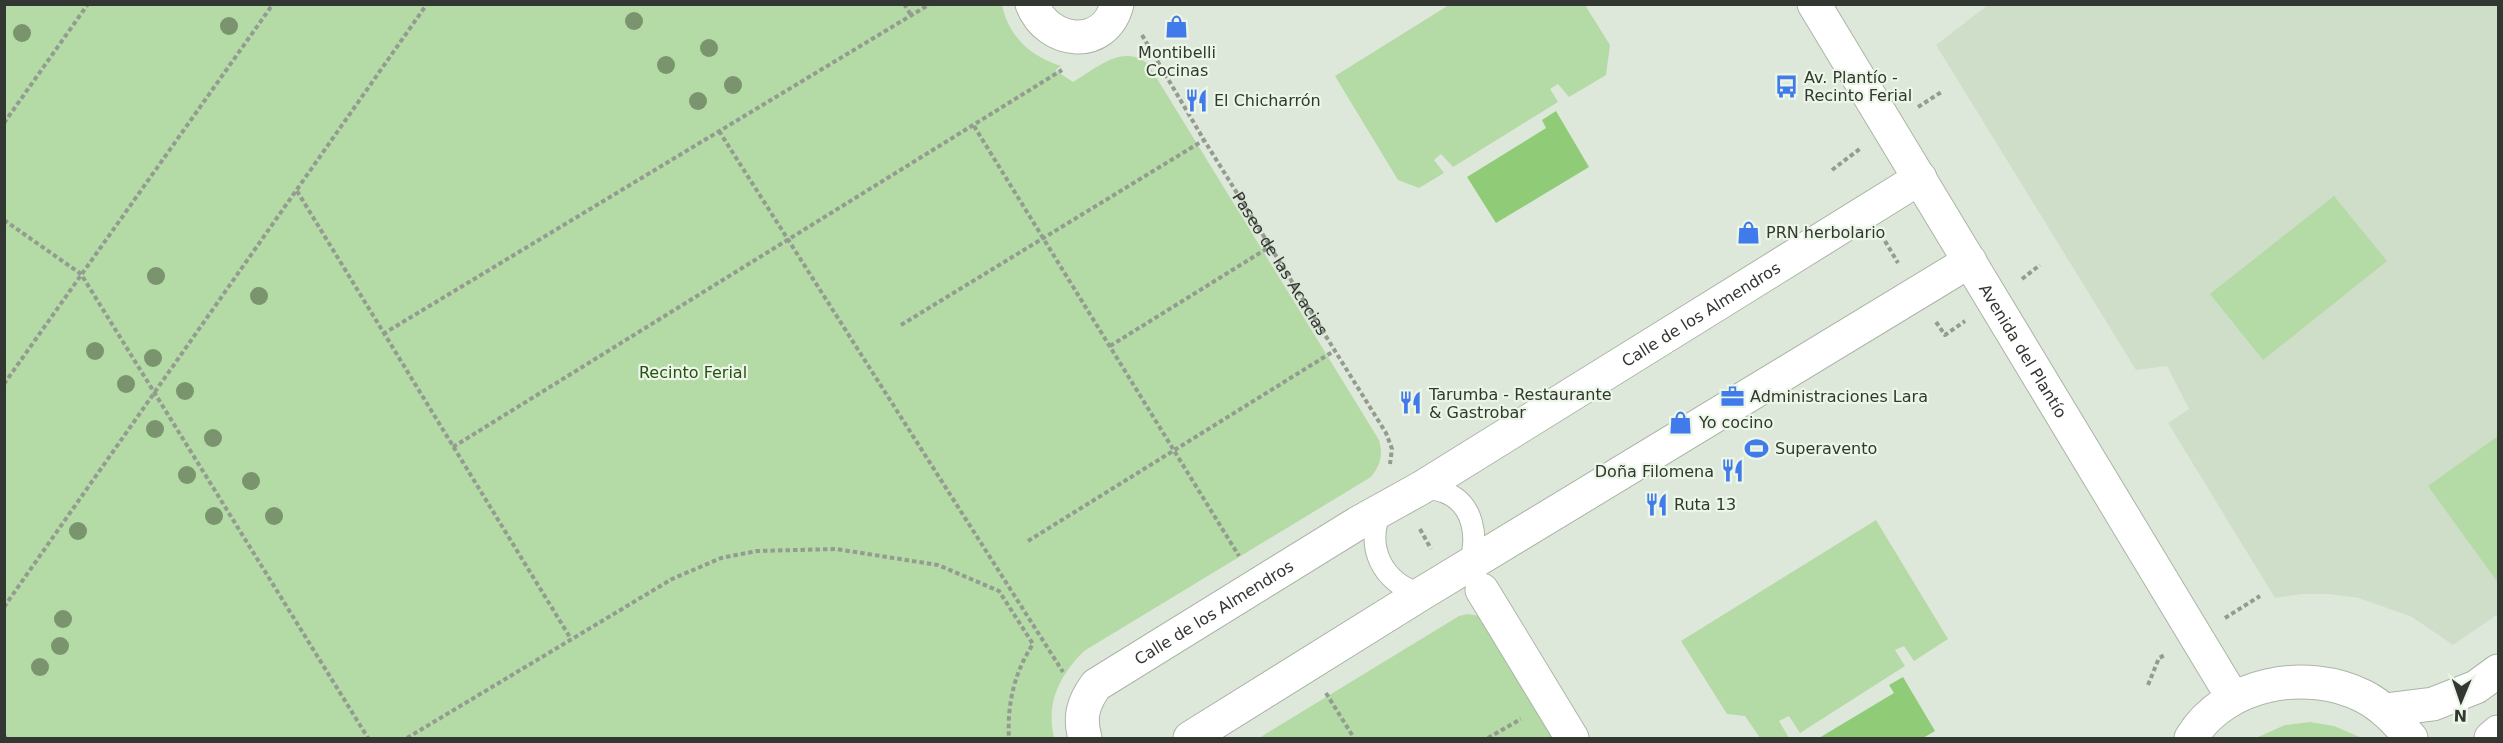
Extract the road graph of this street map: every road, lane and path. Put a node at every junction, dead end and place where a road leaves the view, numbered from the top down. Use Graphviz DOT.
graph roads {
  1 [pos="88,4"];
  2 [pos="273,4"];
  3 [pos="427,4"];
  4 [pos="904,4"];
  5 [pos="930,4"];
  6 [pos="1032,4"];
  7 [pos="1117,4"];
  8 [pos="1814,4"];
  9 [pos="911,15"];
  10 [pos="1140,32"];
  11 [pos="1067,68"];
  12 [pos="4,123"];
  13 [pos="974,126"];
  14 [pos="719,131"];
  15 [pos="1204,140"];
  16 [pos="1920,178"];
  17 [pos="297,191"];
  18 [pos="1866,211"];
  19 [pos="4,220"];
  20 [pos="1043,238"];
  21 [pos="788,240"];
  22 [pos="1270,246"];
  23 [pos="1970,261"];
  24 [pos="81,274"];
  25 [pos="1917,292"];
  26 [pos="901,325"];
  27 [pos="383,334"];
  28 [pos="1944,335"];
  29 [pos="1110,345"];
  30 [pos="1334,351"];
  31 [pos="4,384"];
  32 [pos="156,392"];
  33 [pos="453,447"];
  34 [pos="1174,450"];
  35 [pos="1402,498"];
  36 [pos="1028,541"];
  37 [pos="1244,565"];
  38 [pos="1475,578"];
  39 [pos="1421,594"];
  40 [pos="4,607"];
  41 [pos="571,639"];
  42 [pos="2499,671"];
  43 [pos="1068,681"];
  44 [pos="1322,687"];
  45 [pos="2233,698"];
  46 [pos="2385,710"];
  47 [pos="2499,732"];
  48 [pos="368,738"];
  49 [pos="407,738"];
  50 [pos="1009,738"];
  51 [pos="1085,738"];
  52 [pos="1190,738"];
  53 [pos="1354,738"];
  54 [pos="1572,738"];
  55 [pos="2191,738"];
  56 [pos="2411,738"];
  57 [pos="2491,738"];
  1 -- 12 [label="path"];
  2 -- 24 [label="path"];
  3 -- 17 [label="path"];
  4 -- 9 [label="path"];
  5 -- 9 [label="path"];
  6 -- 7 [label="street"];
  8 -- 16 [label="street, Avenida del Plantío"];
  9 -- 14 [label="path"];
  10 -- 15 [label="path, Paseo de las Acacias"];
  11 -- 13 [label="path"];
  13 -- 20 [label="path"];
  13 -- 21 [label="path"];
  14 -- 21 [label="path"];
  14 -- 27 [label="path"];
  15 -- 20 [label="path"];
  15 -- 22 [label="path, Paseo de las Acacias"];
  16 -- 18 [label="street, Calle de los Almendros"];
  16 -- 23 [label="street, Avenida del Plantío"];
  17 -- 27 [label="path"];
  17 -- 32 [label="path"];
  18 -- 25 [label="path"];
  18 -- 35 [label="street, Calle de los Almendros"];
  19 -- 24 [label="path"];
  20 -- 26 [label="path"];
  20 -- 29 [label="path"];
  21 -- 33 [label="path"];
  21 -- 43 [label="path"];
  22 -- 29 [label="path"];
  22 -- 30 [label="path, Paseo de las Acacias"];
  23 -- 25 [label="street"];
  23 -- 45 [label="street, Avenida del Plantío"];
  24 -- 31 [label="path"];
  24 -- 32 [label="path"];
  25 -- 28 [label="path"];
  25 -- 38 [label="street"];
  27 -- 33 [label="path"];
  29 -- 34 [label="path"];
  30 -- 34 [label="path"];
  30 -- 35 [label="path, Paseo de las Acacias"];
  32 -- 40 [label="path"];
  32 -- 48 [label="path"];
  33 -- 41 [label="path"];
  34 -- 36 [label="path"];
  34 -- 37 [label="path"];
  35 -- 38 [label="lane"];
  35 -- 39 [label="lane"];
  35 -- 51 [label="street, Calle de los Almendros"];
  38 -- 39 [label="street"];
  38 -- 54 [label="street"];
  39 -- 52 [label="street"];
  41 -- 49 [label="path"];
  41 -- 50 [label="path"];
  42 -- 46 [label="street"];
  44 -- 53 [label="path"];
  45 -- 46 [label="street"];
  45 -- 55 [label="street"];
  46 -- 56 [label="street"];
  47 -- 57 [label="street"];
}
